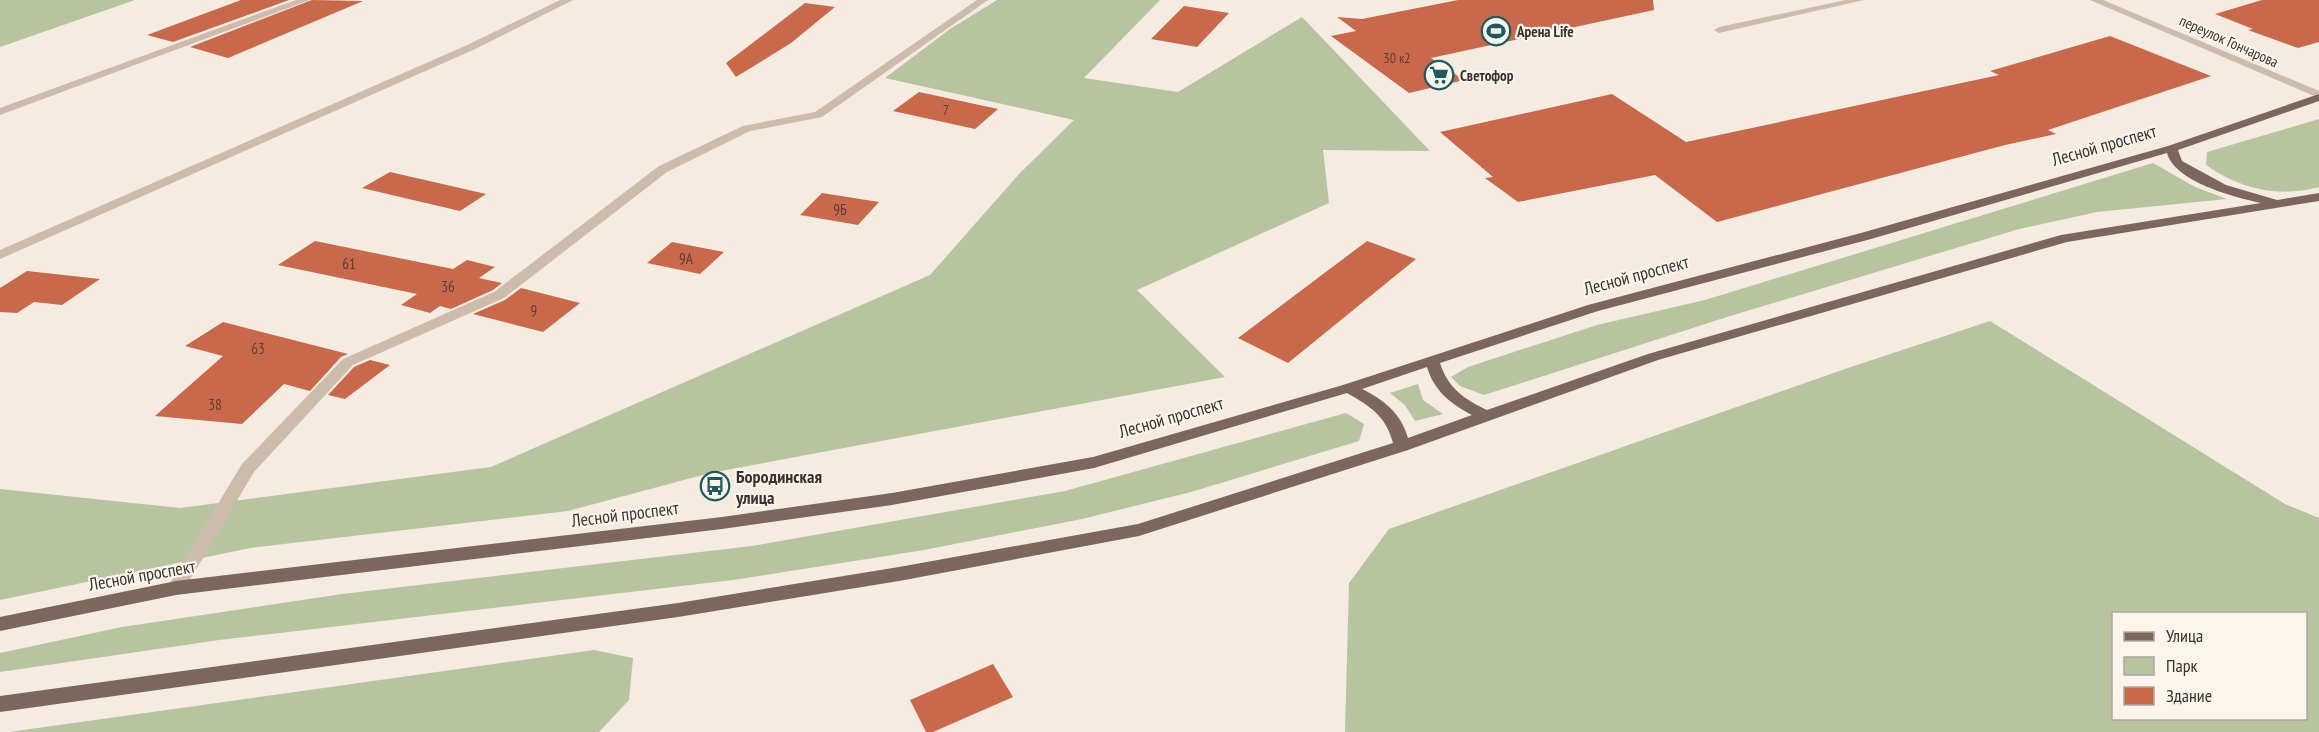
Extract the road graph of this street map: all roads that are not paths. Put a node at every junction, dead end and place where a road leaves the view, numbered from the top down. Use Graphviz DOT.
graph roads {
  1 [pos="305,0"];
  2 [pos="568,0"];
  3 [pos="983,0"];
  4 [pos="1859,0"];
  5 [pos="2095,0"];
  6 [pos="1719,30"];
  7 [pos="2319,96"];
  8 [pos="0,112"];
  9 [pos="2172,148"];
  10 [pos="2319,197"];
  11 [pos="2285,203"];
  12 [pos="0,255"];
  13 [pos="1432,360"];
  14 [pos="1348,388"];
  15 [pos="1486,416"];
  16 [pos="1402,446"];
  17 [pos="177,588"];
  18 [pos="0,624"];
  19 [pos="0,704"];
  1 -- 8 [label="street"];
  2 -- 12 [label="street"];
  3 -- 17 [label="street"];
  4 -- 6 [label="street"];
  5 -- 7 [label="street, переулок Гончарова"];
  7 -- 9 [label="main road, Лесной проспект"];
  9 -- 11 [label="main road"];
  9 -- 13 [label="main road, Лесной проспект"];
  10 -- 11 [label="main road"];
  11 -- 15 [label="main road"];
  13 -- 14 [label="main road, Лесной проспект"];
  13 -- 15 [label="main road"];
  14 -- 16 [label="main road"];
  14 -- 17 [label="main road, Лесной проспект"];
  15 -- 16 [label="main road"];
  16 -- 19 [label="main road"];
  17 -- 18 [label="main road, Лесной проспект"];
}
